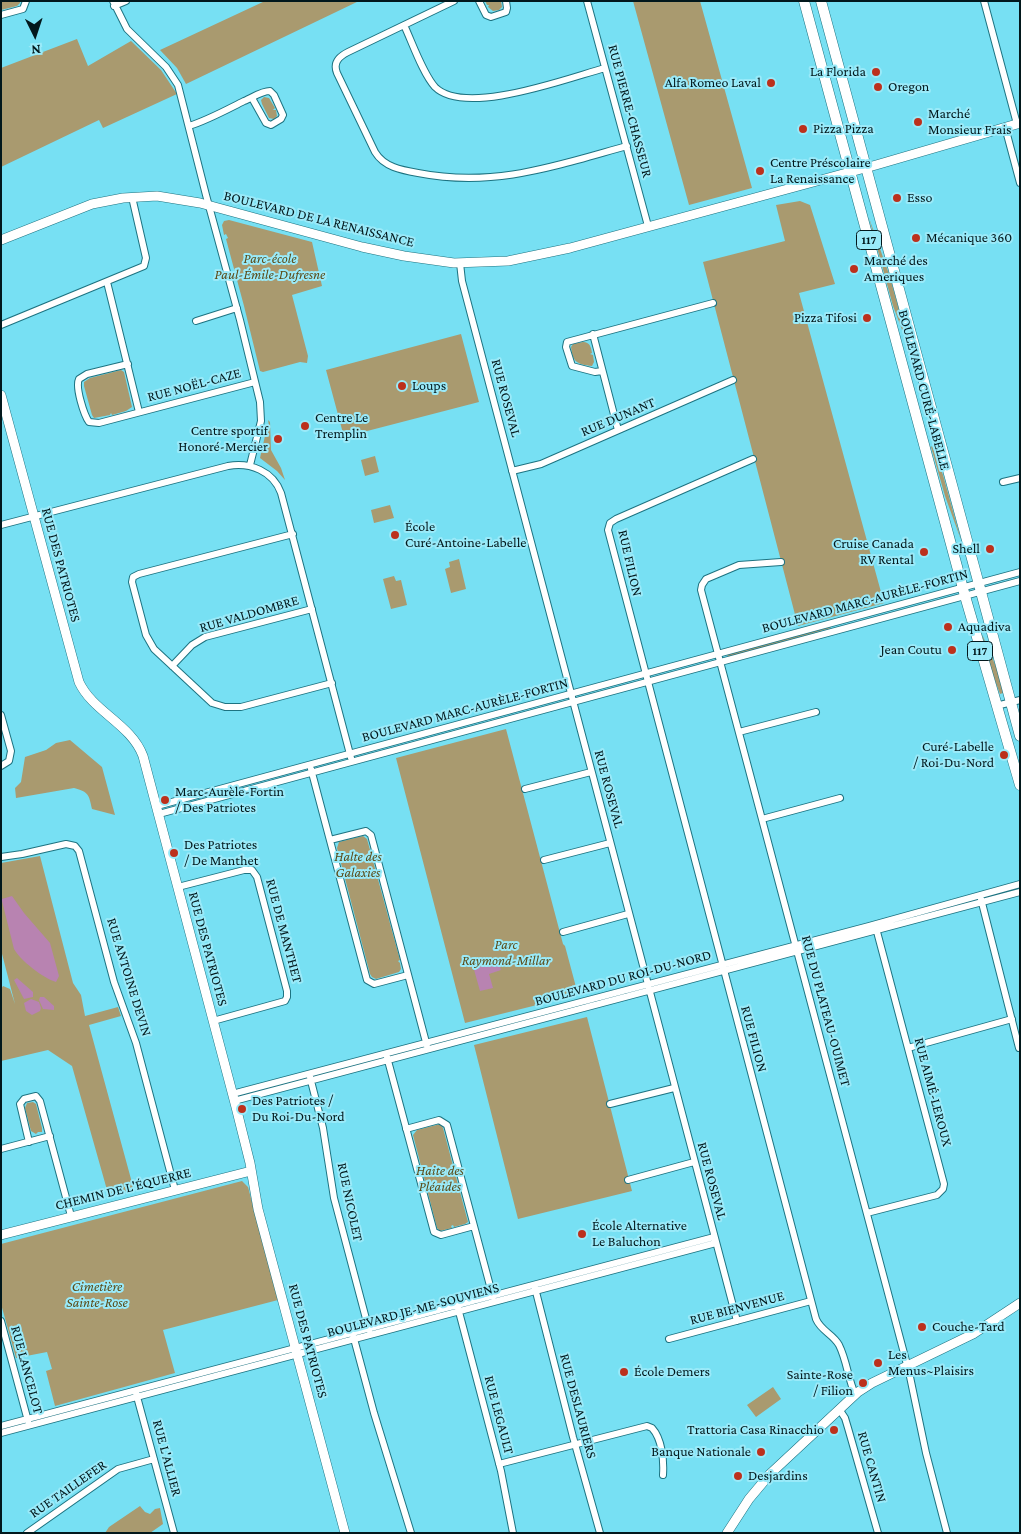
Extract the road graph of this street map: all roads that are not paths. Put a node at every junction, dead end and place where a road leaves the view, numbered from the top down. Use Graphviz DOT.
graph roads {
  1 [pos="26,1"];
  2 [pos="126,1"];
  3 [pos="454,1"];
  4 [pos="479,1"];
  5 [pos="506,1"];
  6 [pos="587,1"];
  7 [pos="804,1"];
  8 [pos="821,1"];
  9 [pos="984,1"];
  10 [pos="114,4"];
  11 [pos="1,15"];
  12 [pos="404,25"];
  13 [pos="606,68"];
  14 [pos="252,98"];
  15 [pos="1018,123"];
  16 [pos="189,126"];
  17 [pos="1005,127"];
  18 [pos="626,146"];
  19 [pos="867,168"];
  20 [pos="850,172"];
  21 [pos="1020,183"];
  22 [pos="132,197"];
  23 [pos="208,205"];
  24 [pos="648,226"];
  25 [pos="1,240"];
  26 [pos="460,263"];
  27 [pos="106,282"];
  28 [pos="713,303"];
  29 [pos="237,308"];
  30 [pos="196,321"];
  31 [pos="1,324"];
  32 [pos="593,334"];
  33 [pos="128,364"];
  34 [pos="602,371"];
  35 [pos="733,380"];
  36 [pos="255,382"];
  37 [pos="1,395"];
  38 [pos="139,412"];
  39 [pos="618,430"];
  40 [pos="753,459"];
  41 [pos="250,465"];
  42 [pos="512,472"];
  43 [pos="1020,478"];
  44 [pos="1003,482"];
  45 [pos="35,517"];
  46 [pos="1,525"];
  47 [pos="293,534"];
  48 [pos="781,562"];
  49 [pos="1020,572"];
  50 [pos="1020,581"];
  51 [pos="980,587"];
  52 [pos="964,591"];
  53 [pos="312,609"];
  54 [pos="718,654"];
  55 [pos="720,662"];
  56 [pos="172,666"];
  57 [pos="646,678"];
  58 [pos="332,683"];
  59 [pos="572,698"];
  60 [pos="1015,701"];
  61 [pos="996,706"];
  62 [pos="816,712"];
  63 [pos="1,715"];
  64 [pos="739,732"];
  65 [pos="1020,736"];
  66 [pos="350,754"];
  67 [pos="352,762"];
  68 [pos="310,765"];
  69 [pos="1,766"];
  70 [pos="591,772"];
  71 [pos="312,773"];
  72 [pos="1020,785"];
  73 [pos="525,789"];
  74 [pos="840,798"];
  75 [pos="158,810"];
  76 [pos="762,819"];
  77 [pos="330,840"];
  78 [pos="610,843"];
  79 [pos="1,857"];
  80 [pos="544,860"];
  81 [pos="1020,884"];
  82 [pos="178,887"];
  83 [pos="1020,892"];
  84 [pos="980,895"];
  85 [pos="982,903"];
  86 [pos="628,914"];
  87 [pos="876,928"];
  88 [pos="563,932"];
  89 [pos="796,949"];
  90 [pos="723,968"];
  91 [pos="408,975"];
  92 [pos="648,988"];
  93 [pos="1012,1019"];
  94 [pos="213,1021"];
  95 [pos="427,1046"];
  96 [pos="908,1048"];
  97 [pos="1019,1048"];
  98 [pos="387,1056"];
  99 [pos="310,1077"];
  100 [pos="674,1088"];
  101 [pos="233,1098"];
  102 [pos="610,1104"];
  103 [pos="406,1129"];
  104 [pos="50,1136"];
  105 [pos="29,1142"];
  106 [pos="1,1150"];
  107 [pos="694,1162"];
  108 [pos="251,1170"];
  109 [pos="628,1180"];
  110 [pos="175,1190"];
  111 [pos="867,1213"];
  112 [pos="71,1216"];
  113 [pos="474,1226"];
  114 [pos="1,1235"];
  115 [pos="715,1240"];
  116 [pos="535,1288"];
  117 [pos="493,1298"];
  118 [pos="811,1301"];
  119 [pos="1020,1303"];
  120 [pos="458,1308"];
  121 [pos="1,1321"];
  122 [pos="737,1321"];
  123 [pos="369,1331"];
  124 [pos="354,1335"];
  125 [pos="669,1339"];
  126 [pos="296,1350"];
  127 [pos="907,1366"];
  128 [pos="136,1393"];
  129 [pos="855,1394"];
  130 [pos="839,1409"];
  131 [pos="28,1422"];
  132 [pos="1,1426"];
  133 [pos="1,1434"];
  134 [pos="575,1444"];
  135 [pos="154,1459"];
  136 [pos="499,1464"];
  137 [pos="663,1475"];
  138 [pos="27,1533"];
  139 [pos="174,1533"];
  140 [pos="345,1533"];
  141 [pos="411,1533"];
  142 [pos="513,1533"];
  143 [pos="600,1533"];
  144 [pos="727,1533"];
  145 [pos="878,1533"];
  146 [pos="947,1533"];
  1 -- 11 [label="street"];
  2 -- 10 [label="street"];
  3 -- 12 [label="street"];
  4 -- 5 [label="street"];
  6 -- 13 [label="street, RUE PIERRE-CHASSEUR"];
  7 -- 20 [label="main road, BOULEVARD CURÉ-LABELLE / 117"];
  8 -- 19 [label="main road, BOULEVARD CURÉ-LABELLE / 117"];
  9 -- 15 [label="street"];
  10 -- 16 [label="street"];
  12 -- 13 [label="street"];
  12 -- 18 [label="street"];
  13 -- 18 [label="street, RUE PIERRE-CHASSEUR"];
  14 -- 14 [label="street"];
  14 -- 16 [label="street"];
  15 -- 17 [label="street, BOULEVARD DE LA RENAISSANCE"];
  16 -- 23 [label="street"];
  17 -- 19 [label="street, BOULEVARD DE LA RENAISSANCE"];
  17 -- 21 [label="street"];
  18 -- 24 [label="street, RUE PIERRE-CHASSEUR"];
  19 -- 20 [label="street, BOULEVARD DE LA RENAISSANCE"];
  19 -- 51 [label="main road, BOULEVARD CURÉ-LABELLE / 117"];
  20 -- 24 [label="street, BOULEVARD DE LA RENAISSANCE"];
  20 -- 52 [label="main road, BOULEVARD CURÉ-LABELLE / 117"];
  22 -- 23 [label="street, BOULEVARD DE LA RENAISSANCE"];
  22 -- 25 [label="street, BOULEVARD DE LA RENAISSANCE"];
  22 -- 27 [label="street"];
  23 -- 26 [label="street, BOULEVARD DE LA RENAISSANCE"];
  23 -- 29 [label="street"];
  24 -- 26 [label="street, BOULEVARD DE LA RENAISSANCE"];
  26 -- 42 [label="street, RUE ROSEVAL"];
  27 -- 31 [label="street"];
  27 -- 33 [label="street, RUE NOËL-CAZE"];
  28 -- 32 [label="street"];
  29 -- 30 [label="street"];
  29 -- 36 [label="street"];
  32 -- 34 [label="street"];
  32 -- 34 [label="street"];
  33 -- 38 [label="street, RUE NOËL-CAZE"];
  33 -- 38 [label="street, RUE NOËL-CAZE"];
  34 -- 39 [label="street"];
  35 -- 39 [label="street, RUE DUNANT"];
  36 -- 38 [label="street, RUE NOËL-CAZE"];
  36 -- 41 [label="street"];
  37 -- 45 [label="street, RUE DES PATRIOTES"];
  39 -- 42 [label="street, RUE DUNANT"];
  40 -- 57 [label="street, RUE FILION"];
  41 -- 45 [label="street"];
  41 -- 47 [label="street"];
  42 -- 59 [label="street, RUE ROSEVAL"];
  43 -- 44 [label="street"];
  45 -- 46 [label="street"];
  45 -- 75 [label="street, RUE DES PATRIOTES"];
  47 -- 53 [label="street"];
  47 -- 56 [label="street"];
  48 -- 54 [label="street"];
  49 -- 51 [label="street, BOULEVARD MARC-AURÈLE-FORTIN"];
  50 -- 51 [label="street, BOULEVARD MARC-AURÈLE-FORTIN"];
  51 -- 52 [label="street, BOULEVARD MARC-AURÈLE-FORTIN"];
  51 -- 60 [label="main road, BOULEVARD CURÉ-LABELLE / 117"];
  52 -- 54 [label="street, BOULEVARD MARC-AURÈLE-FORTIN"];
  52 -- 55 [label="street, BOULEVARD MARC-AURÈLE-FORTIN"];
  52 -- 61 [label="main road, BOULEVARD CURÉ-LABELLE / 117"];
  53 -- 56 [label="street, RUE VALDOMBRE"];
  53 -- 58 [label="street"];
  54 -- 55 [label="street"];
  54 -- 57 [label="street, BOULEVARD MARC-AURÈLE-FORTIN"];
  55 -- 57 [label="street, BOULEVARD MARC-AURÈLE-FORTIN"];
  55 -- 64 [label="street, RUE DU PLATEAU-OUIMET"];
  56 -- 58 [label="street"];
  57 -- 59 [label="street, BOULEVARD MARC-AURÈLE-FORTIN"];
  57 -- 90 [label="street, RUE FILION"];
  58 -- 66 [label="street"];
  59 -- 66 [label="street, BOULEVARD MARC-AURÈLE-FORTIN"];
  59 -- 67 [label="street, BOULEVARD MARC-AURÈLE-FORTIN"];
  59 -- 70 [label="street, RUE ROSEVAL"];
  60 -- 61 [label="street"];
  60 -- 65 [label="main road, BOULEVARD CURÉ-LABELLE / 117"];
  61 -- 72 [label="main road, BOULEVARD CURÉ-LABELLE / 117"];
  62 -- 64 [label="street"];
  63 -- 69 [label="street"];
  64 -- 76 [label="street, RUE DU PLATEAU-OUIMET"];
  66 -- 67 [label="street, BOULEVARD MARC-AURÈLE-FORTIN"];
  66 -- 68 [label="street, BOULEVARD MARC-AURÈLE-FORTIN"];
  67 -- 71 [label="street, BOULEVARD MARC-AURÈLE-FORTIN"];
  68 -- 71 [label="street"];
  68 -- 75 [label="street, BOULEVARD MARC-AURÈLE-FORTIN"];
  70 -- 73 [label="street"];
  70 -- 78 [label="street, RUE ROSEVAL"];
  71 -- 75 [label="street, BOULEVARD MARC-AURÈLE-FORTIN"];
  71 -- 77 [label="street"];
  74 -- 76 [label="street"];
  75 -- 82 [label="street, RUE DES PATRIOTES"];
  76 -- 89 [label="street, RUE DU PLATEAU-OUIMET"];
  77 -- 91 [label="street"];
  77 -- 91 [label="street"];
  78 -- 80 [label="street"];
  78 -- 86 [label="street, RUE ROSEVAL"];
  79 -- 110 [label="street, RUE ANTOINE DEVIN"];
  81 -- 84 [label="street, BOULEVARD DU ROI-DU-NORD"];
  82 -- 94 [label="street, RUE DES PATRIOTES"];
  82 -- 94 [label="street, RUE DE MANTHET"];
  83 -- 85 [label="street, BOULEVARD DU ROI-DU-NORD"];
  84 -- 85 [label="street"];
  84 -- 87 [label="street, BOULEVARD DU ROI-DU-NORD"];
  85 -- 87 [label="street, BOULEVARD DU ROI-DU-NORD"];
  85 -- 93 [label="street"];
  86 -- 88 [label="street"];
  86 -- 92 [label="street, RUE ROSEVAL"];
  87 -- 89 [label="street, BOULEVARD DU ROI-DU-NORD"];
  87 -- 96 [label="street, RUE AIMÉ-LEROUX"];
  89 -- 90 [label="street, BOULEVARD DU ROI-DU-NORD"];
  89 -- 111 [label="street, RUE DU PLATEAU-OUIMET"];
  90 -- 92 [label="street, BOULEVARD DU ROI-DU-NORD"];
  90 -- 118 [label="street, RUE FILION"];
  91 -- 95 [label="street"];
  92 -- 95 [label="street, BOULEVARD DU ROI-DU-NORD"];
  92 -- 100 [label="street, RUE ROSEVAL"];
  93 -- 96 [label="street"];
  93 -- 97 [label="street"];
  94 -- 101 [label="street, RUE DES PATRIOTES"];
  95 -- 98 [label="street, BOULEVARD DU ROI-DU-NORD"];
  96 -- 111 [label="street, RUE AIMÉ-LEROUX"];
  98 -- 99 [label="street, BOULEVARD DU ROI-DU-NORD"];
  98 -- 103 [label="street"];
  99 -- 101 [label="street, BOULEVARD DU ROI-DU-NORD"];
  99 -- 123 [label="street, RUE NICOLET"];
  100 -- 102 [label="street"];
  100 -- 107 [label="street, RUE ROSEVAL"];
  101 -- 108 [label="street, RUE DES PATRIOTES"];
  103 -- 113 [label="street"];
  103 -- 113 [label="street"];
  104 -- 105 [label="street"];
  104 -- 105 [label="street"];
  104 -- 112 [label="street"];
  105 -- 106 [label="street"];
  107 -- 109 [label="street"];
  107 -- 115 [label="street, RUE ROSEVAL"];
  108 -- 110 [label="street, CHEMIN DE L'ÉQUERRE"];
  108 -- 126 [label="street, RUE DES PATRIOTES"];
  110 -- 112 [label="street, CHEMIN DE L'ÉQUERRE"];
  111 -- 127 [label="street, RUE DU PLATEAU-OUIMET"];
  112 -- 114 [label="street, CHEMIN DE L'ÉQUERRE"];
  113 -- 117 [label="street"];
  115 -- 116 [label="street, BOULEVARD JE-ME-SOUVIENS"];
  115 -- 122 [label="street, RUE ROSEVAL"];
  116 -- 117 [label="street, BOULEVARD JE-ME-SOUVIENS"];
  116 -- 134 [label="street, RUE DESLAURIERS"];
  117 -- 120 [label="street, BOULEVARD JE-ME-SOUVIENS"];
  118 -- 122 [label="street, RUE BIENVENUE"];
  118 -- 129 [label="street, RUE FILION"];
  119 -- 127 [label="street"];
  120 -- 123 [label="street, BOULEVARD JE-ME-SOUVIENS"];
  120 -- 136 [label="street, RUE LEGAULT"];
  121 -- 131 [label="street, RUE LANCELOT"];
  122 -- 125 [label="street, RUE BIENVENUE"];
  123 -- 124 [label="street, BOULEVARD JE-ME-SOUVIENS"];
  124 -- 126 [label="street, BOULEVARD JE-ME-SOUVIENS"];
  124 -- 141 [label="street"];
  126 -- 128 [label="street, BOULEVARD JE-ME-SOUVIENS"];
  126 -- 140 [label="street, RUE DES PATRIOTES"];
  127 -- 129 [label="street"];
  127 -- 146 [label="street, RUE DU PLATEAU-OUIMET"];
  128 -- 131 [label="street, BOULEVARD JE-ME-SOUVIENS"];
  128 -- 135 [label="street, RUE L'ALLIER"];
  129 -- 130 [label="street"];
  130 -- 144 [label="street"];
  130 -- 145 [label="street, RUE CANTIN"];
  131 -- 132 [label="street, BOULEVARD JE-ME-SOUVIENS"];
  131 -- 133 [label="street, BOULEVARD JE-ME-SOUVIENS"];
  134 -- 136 [label="street"];
  134 -- 137 [label="street"];
  134 -- 143 [label="street, RUE DESLAURIERS"];
  135 -- 138 [label="street, RUE TAILLEFER"];
  135 -- 139 [label="street, RUE L'ALLIER"];
  136 -- 142 [label="street, RUE LEGAULT"];
}
